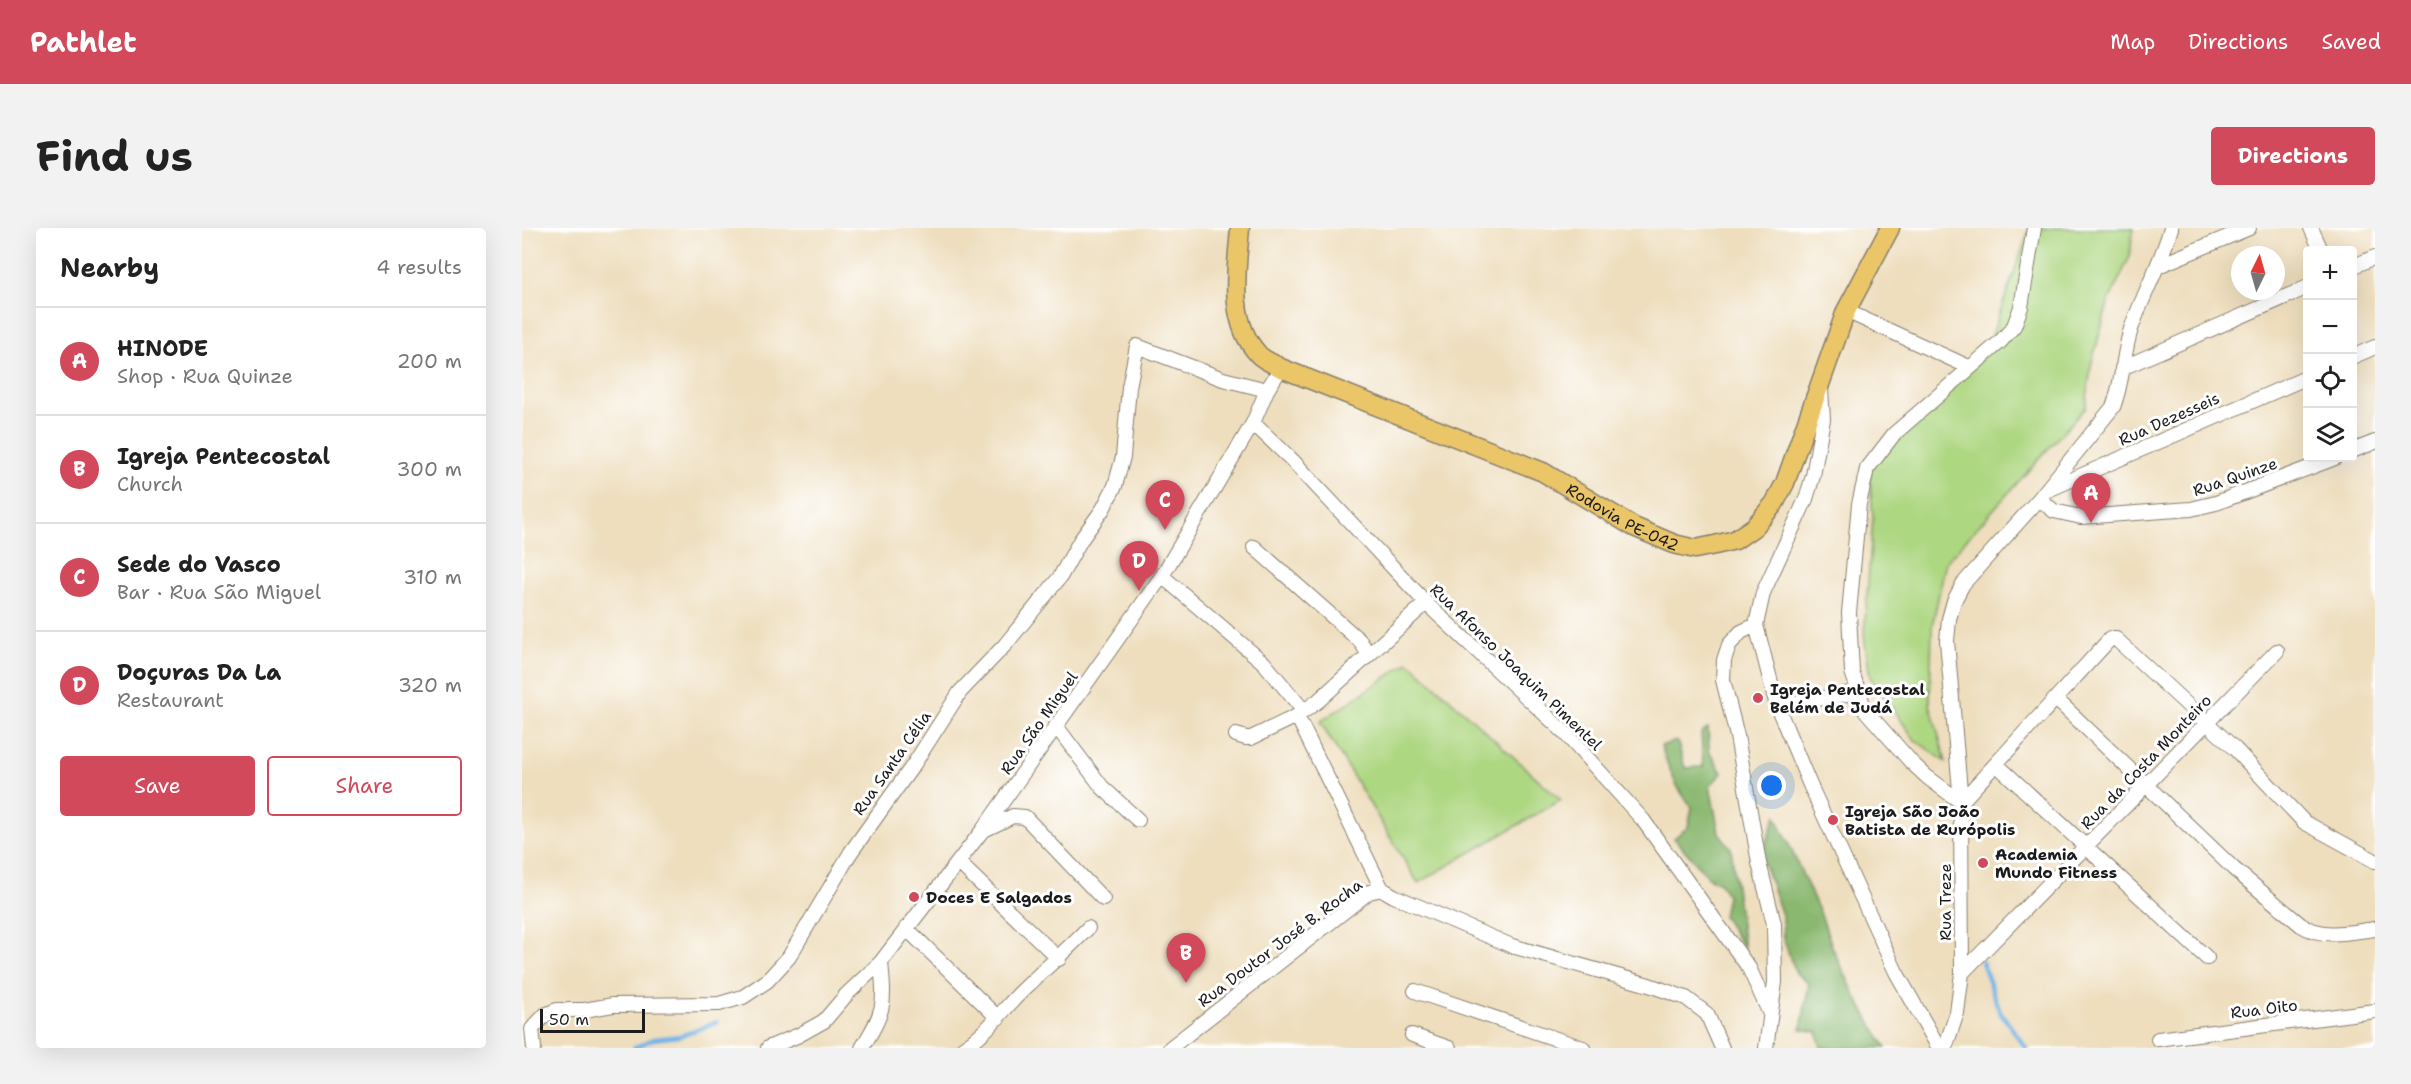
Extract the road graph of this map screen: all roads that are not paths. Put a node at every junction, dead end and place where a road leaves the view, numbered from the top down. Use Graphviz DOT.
graph roads {
  1 [pos="1240,228"];
  2 [pos="1890,228"];
  3 [pos="2034,228"];
  4 [pos="2171,228"];
  5 [pos="2249,228"];
  6 [pos="2311,228"];
  7 [pos="2319,246"];
  8 [pos="2375,257"];
  9 [pos="2357,265"];
  10 [pos="2158,266"];
  11 [pos="2303,289"];
  12 [pos="1846,311"];
  13 [pos="2375,347"];
  14 [pos="2357,355"];
  15 [pos="1969,367"];
  16 [pos="1281,368"];
  17 [pos="2122,368"];
  18 [pos="2303,379"];
  19 [pos="1821,384"];
  20 [pos="1267,390"];
  21 [pos="1253,423"];
  22 [pos="2375,442"];
  23 [pos="2357,449"];
  24 [pos="2324,462"];
  25 [pos="2041,496"];
  26 [pos="1254,547"];
  27 [pos="1162,576"];
  28 [pos="1426,603"];
  29 [pos="1756,625"];
  30 [pos="2277,651"];
  31 [pos="1369,655"];
  32 [pos="1858,692"];
  33 [pos="2056,699"];
  34 [pos="1778,706"];
  35 [pos="1301,714"];
  36 [pos="2207,723"];
  37 [pos="1056,726"];
  38 [pos="1236,735"];
  39 [pos="1996,764"];
  40 [pos="2146,785"];
  41 [pos="1961,802"];
  42 [pos="1138,820"];
  43 [pos="982,831"];
  44 [pos="2085,847"];
  45 [pos="2375,861"];
  46 [pos="958,862"];
  47 [pos="1382,889"];
  48 [pos="1104,899"];
  49 [pos="906,928"];
  50 [pos="1088,928"];
  51 [pos="2375,929"];
  52 [pos="1059,958"];
  53 [pos="2207,958"];
  54 [pos="881,962"];
  55 [pos="1962,972"];
  56 [pos="1415,991"];
  57 [pos="2375,1011"];
  58 [pos="1770,1014"];
  59 [pos="998,1018"];
  60 [pos="1412,1035"];
  61 [pos="2158,1039"];
  62 [pos="534,1048"];
  63 [pos="768,1048"];
  64 [pos="862,1048"];
  65 [pos="963,1048"];
  66 [pos="1170,1048"];
  67 [pos="1449,1048"];
  68 [pos="1583,1048"];
  69 [pos="1722,1048"];
  70 [pos="1766,1048"];
  71 [pos="1939,1048"];
  72 [pos="1945,1048"];
  1 -- 16 [label="main road, Rodovia PE-042"];
  2 -- 12 [label="main road, Rodovia PE-042"];
  3 -- 15 [label="street"];
  4 -- 10 [label="street, Rua Treze"];
  5 -- 10 [label="street"];
  6 -- 7 [label="street"];
  8 -- 9 [label="street"];
  10 -- 17 [label="street, Rua Treze"];
  11 -- 17 [label="street"];
  12 -- 15 [label="street"];
  12 -- 19 [label="main road, Rodovia PE-042"];
  13 -- 14 [label="street"];
  15 -- 32 [label="street"];
  16 -- 19 [label="main road, Rodovia PE-042"];
  16 -- 20 [label="street, Rua São Miguel"];
  17 -- 25 [label="street, Rua Treze"];
  18 -- 25 [label="street, Rua Dezesseis"];
  19 -- 29 [label="street"];
  20 -- 21 [label="street, Rua São Miguel"];
  20 -- 62 [label="street, Rua Santa Célia"];
  21 -- 27 [label="street, Rua São Miguel"];
  21 -- 28 [label="street, Rua Afonso Joaquim Pimentel"];
  22 -- 23 [label="street"];
  24 -- 25 [label="street, Rua Quinze"];
  25 -- 41 [label="street, Rua Treze"];
  26 -- 31 [label="street"];
  27 -- 35 [label="street"];
  27 -- 37 [label="street, Rua São Miguel"];
  28 -- 31 [label="street"];
  28 -- 58 [label="street, Rua Afonso Joaquim Pimentel"];
  29 -- 34 [label="street"];
  29 -- 58 [label="street"];
  30 -- 36 [label="street, Rua da Costa Monteiro"];
  31 -- 35 [label="street"];
  32 -- 34 [label="street"];
  32 -- 41 [label="street"];
  33 -- 36 [label="street"];
  33 -- 39 [label="street"];
  33 -- 40 [label="street"];
  34 -- 71 [label="street"];
  35 -- 38 [label="street"];
  35 -- 47 [label="street"];
  36 -- 40 [label="street, Rua da Costa Monteiro"];
  36 -- 45 [label="street"];
  37 -- 42 [label="street"];
  37 -- 43 [label="street, Rua São Miguel"];
  39 -- 41 [label="street"];
  39 -- 44 [label="street"];
  40 -- 44 [label="street, Rua da Costa Monteiro"];
  40 -- 51 [label="street"];
  41 -- 55 [label="street, Rua Treze"];
  43 -- 46 [label="street, Rua São Miguel"];
  43 -- 48 [label="street"];
  44 -- 53 [label="street"];
  44 -- 55 [label="street, Rua da Costa Monteiro"];
  46 -- 49 [label="street, Rua São Miguel"];
  46 -- 52 [label="street"];
  47 -- 66 [label="street, Rua Doutor José B. Rocha"];
  47 -- 69 [label="street"];
  49 -- 54 [label="street, Rua São Miguel"];
  49 -- 59 [label="street"];
  50 -- 52 [label="street"];
  52 -- 59 [label="street"];
  54 -- 63 [label="street, Rua São Miguel"];
  54 -- 64 [label="street"];
  55 -- 72 [label="street, Rua Treze"];
  56 -- 68 [label="street"];
  57 -- 61 [label="street, Rua Oito"];
  58 -- 70 [label="street"];
  59 -- 65 [label="street"];
  60 -- 67 [label="street"];
}
